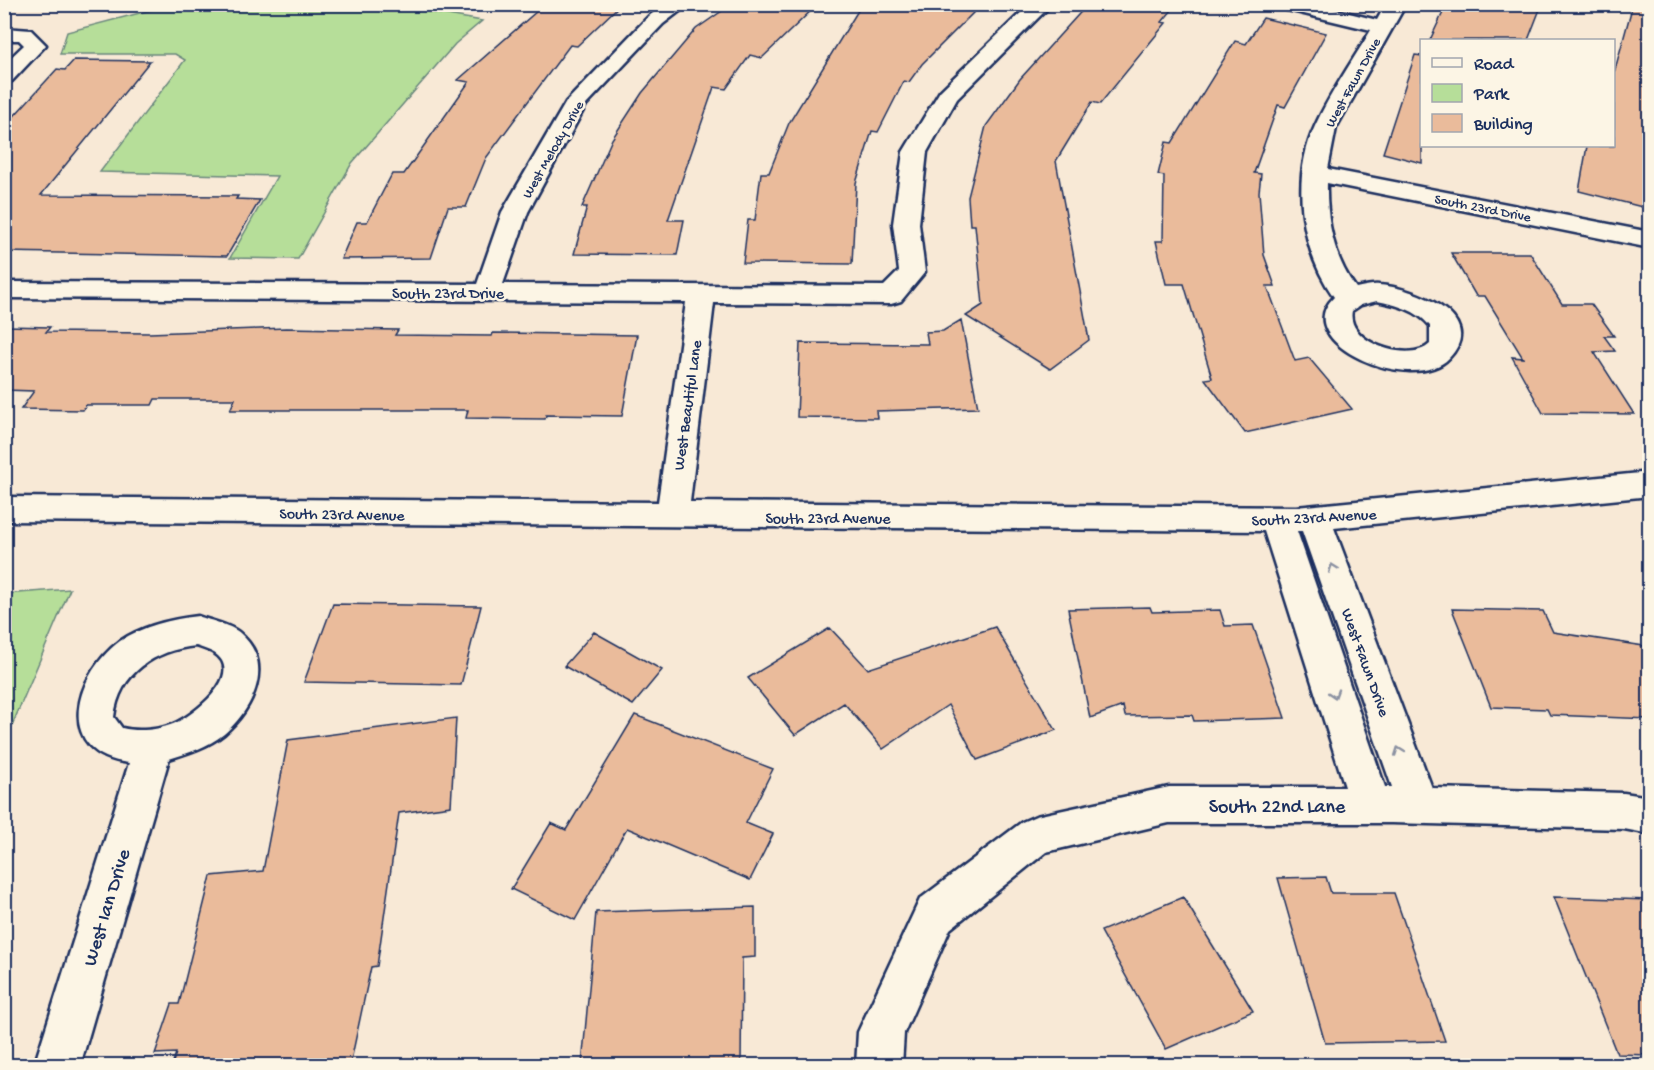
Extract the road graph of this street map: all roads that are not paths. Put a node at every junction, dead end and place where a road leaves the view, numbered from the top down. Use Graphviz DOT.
graph roads {
  1 [pos="679,4"];
  2 [pos="1042,4"];
  3 [pos="1286,4"];
  4 [pos="1396,4"];
  5 [pos="1383,27"];
  6 [pos="4,34"];
  7 [pos="4,76"];
  8 [pos="1316,174"];
  9 [pos="1650,240"];
  10 [pos="4,290"];
  11 [pos="487,292"];
  12 [pos="701,294"];
  13 [pos="1349,298"];
  14 [pos="1650,484"];
  15 [pos="4,509"];
  16 [pos="672,516"];
  17 [pos="1314,518"];
  18 [pos="1276,519"];
  19 [pos="1321,654"];
  20 [pos="1365,654"];
  21 [pos="153,748"];
  22 [pos="1371,805"];
  23 [pos="1419,806"];
  24 [pos="1650,816"];
  25 [pos="57,1065"];
  26 [pos="879,1065"];
  1 -- 11 [label="street, West Melody Drive"];
  2 -- 12 [label="street, South 23rd Drive"];
  3 -- 5 [label="street"];
  4 -- 5 [label="street, West Fawn Drive"];
  5 -- 8 [label="street, West Fawn Drive"];
  6 -- 7 [label="street"];
  8 -- 9 [label="street, South 23rd Drive"];
  8 -- 13 [label="street, West Fawn Drive"];
  10 -- 11 [label="street, South 23rd Drive"];
  11 -- 12 [label="street, South 23rd Drive"];
  12 -- 16 [label="street, West Beautiful Lane"];
  14 -- 17 [label="street, South 23rd Avenue"];
  15 -- 16 [label="street, South 23rd Avenue"];
  16 -- 18 [label="street, South 23rd Avenue"];
  17 -- 18 [label="street, South 23rd Avenue"];
  20 -- 17 [label="street, West Fawn Drive, one-way"];
  18 -- 19 [label="street"];
  19 -- 20 [label="street"];
  19 -- 22 [label="street, one-way"];
  23 -- 20 [label="street, West Fawn Drive, one-way"];
  21 -- 25 [label="street, West Ian Drive"];
  22 -- 23 [label="street, South 22nd Lane"];
  22 -- 26 [label="street, South 22nd Lane"];
  23 -- 24 [label="street, South 22nd Lane"];
}
